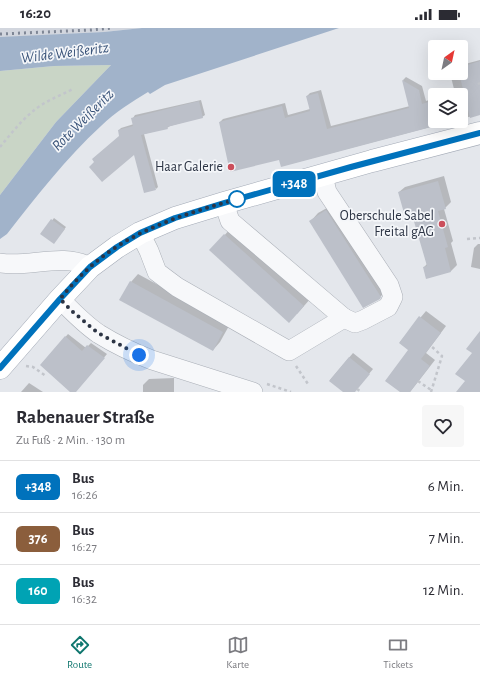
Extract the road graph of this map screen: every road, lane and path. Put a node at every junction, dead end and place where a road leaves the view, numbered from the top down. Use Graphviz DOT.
graph roads {
  1 [pos="73,89"];
  2 [pos="480,133"];
  3 [pos="0,147"];
  4 [pos="323,176"];
  5 [pos="224,203"];
  6 [pos="140,233"];
  7 [pos="480,238"];
  8 [pos="467,239"];
  9 [pos="0,263"];
  10 [pos="90,267"];
  11 [pos="60,299"];
  12 [pos="344,318"];
  13 [pos="431,346"];
  14 [pos="288,351"];
  15 [pos="22,364"];
  16 [pos="0,368"];
  17 [pos="46,376"];
  18 [pos="418,382"];
  19 [pos="308,384"];
  20 [pos="357,389"];
  21 [pos="431,391"];
  22 [pos="253,392"];
  23 [pos="361,392"];
  1 -- 3 [label="path"];
  2 -- 4 [label="main road"];
  4 -- 5 [label="main road"];
  4 -- 12 [label="street"];
  5 -- 6 [label="main road"];
  5 -- 12 [label="street"];
  6 -- 10 [label="main road"];
  6 -- 14 [label="street"];
  7 -- 8 [label="path"];
  9 -- 10 [label="street"];
  10 -- 11 [label="main road"];
  11 -- 16 [label="main road"];
  11 -- 22 [label="street"];
  12 -- 14 [label="street"];
  13 -- 21 [label="path"];
  14 -- 19 [label="path"];
  15 -- 17 [label="path"];
  18 -- 21 [label="path"];
  20 -- 23 [label="path"];
}
